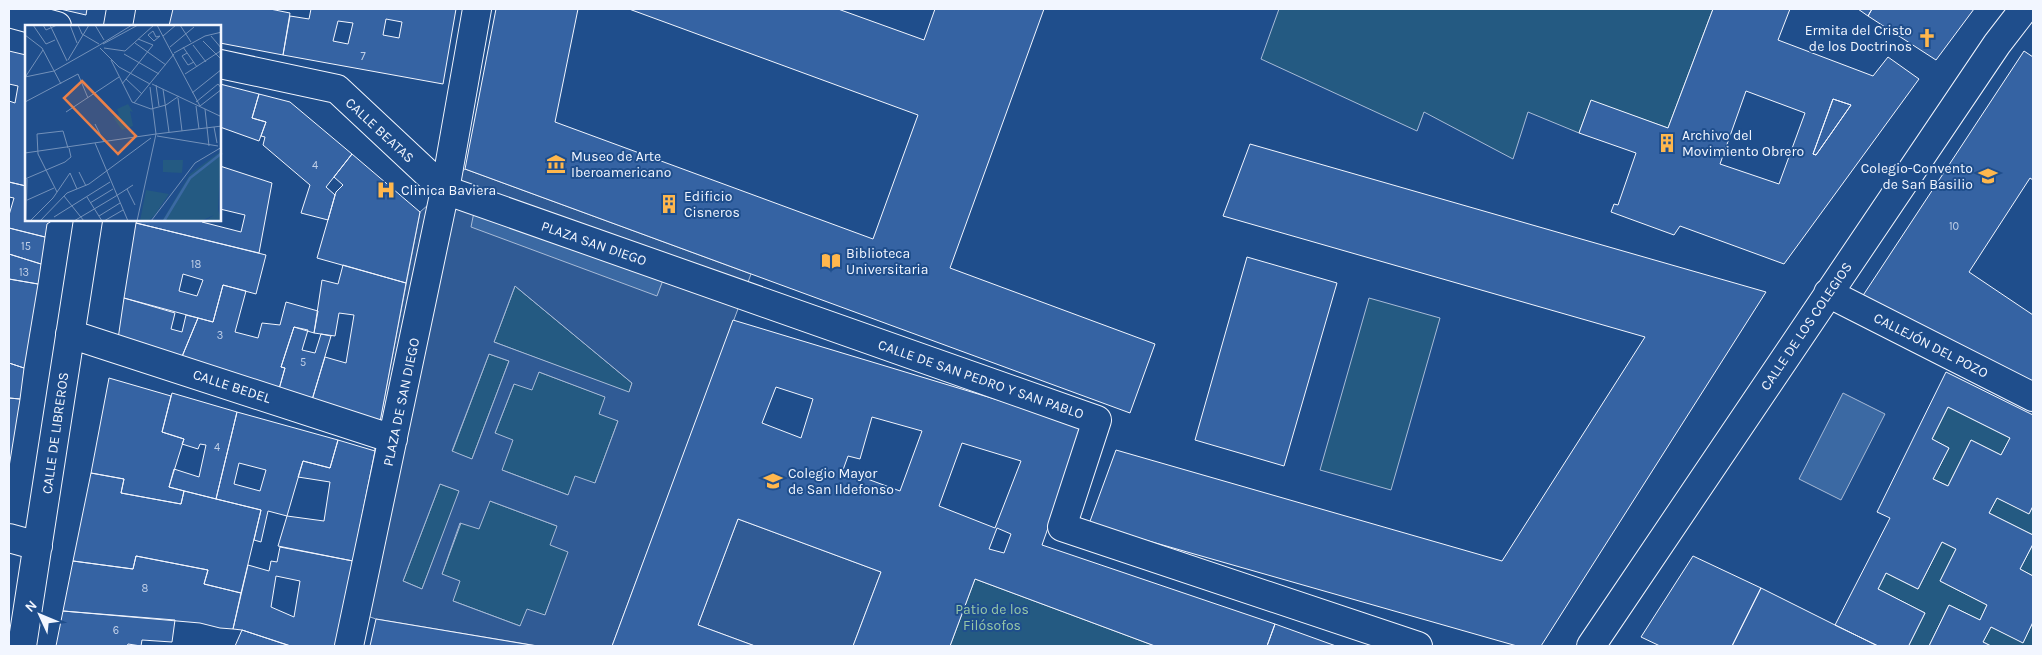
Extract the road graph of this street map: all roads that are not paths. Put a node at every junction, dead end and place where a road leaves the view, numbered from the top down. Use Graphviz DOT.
graph roads {
  1 [pos="121,9"];
  2 [pos="477,9"];
  3 [pos="2024,9"];
  4 [pos="9,13"];
  5 [pos="53,25"];
  6 [pos="118,25"];
  7 [pos="221,64"];
  8 [pos="445,190"];
  9 [pos="88,221"];
  10 [pos="1828,293"];
  11 [pos="743,295"];
  12 [pos="70,334"];
  13 [pos="2033,397"];
  14 [pos="393,439"];
  15 [pos="9,538"];
  16 [pos="38,546"];
  17 [pos="22,646"];
  18 [pos="349,646"];
  19 [pos="1418,646"];
  20 [pos="1591,646"];
  1 -- 6 [label="street"];
  2 -- 8 [label="street, PLAZA DE SAN DIEGO"];
  3 -- 10 [label="street, CALLE DE LOS COLEGIOS"];
  4 -- 5 [label="street"];
  7 -- 8 [label="street, CALLE BEATAS"];
  8 -- 11 [label="street, PLAZA SAN DIEGO"];
  8 -- 14 [label="street, PLAZA DE SAN DIEGO"];
  9 -- 12 [label="street, CALLE DE LIBREROS"];
  10 -- 13 [label="street, CALLEJÓN DEL POZO"];
  10 -- 20 [label="street, CALLE DE LOS COLEGIOS"];
  11 -- 19 [label="street, CALLE DE SAN PEDRO Y SAN PABLO"];
  12 -- 14 [label="street, CALLE BEDEL"];
  12 -- 16 [label="street, CALLE DE LIBREROS"];
  14 -- 18 [label="street, PLAZA DE SAN DIEGO"];
  15 -- 16 [label="street"];
  16 -- 17 [label="street, CALLE DE LIBREROS"];
}
